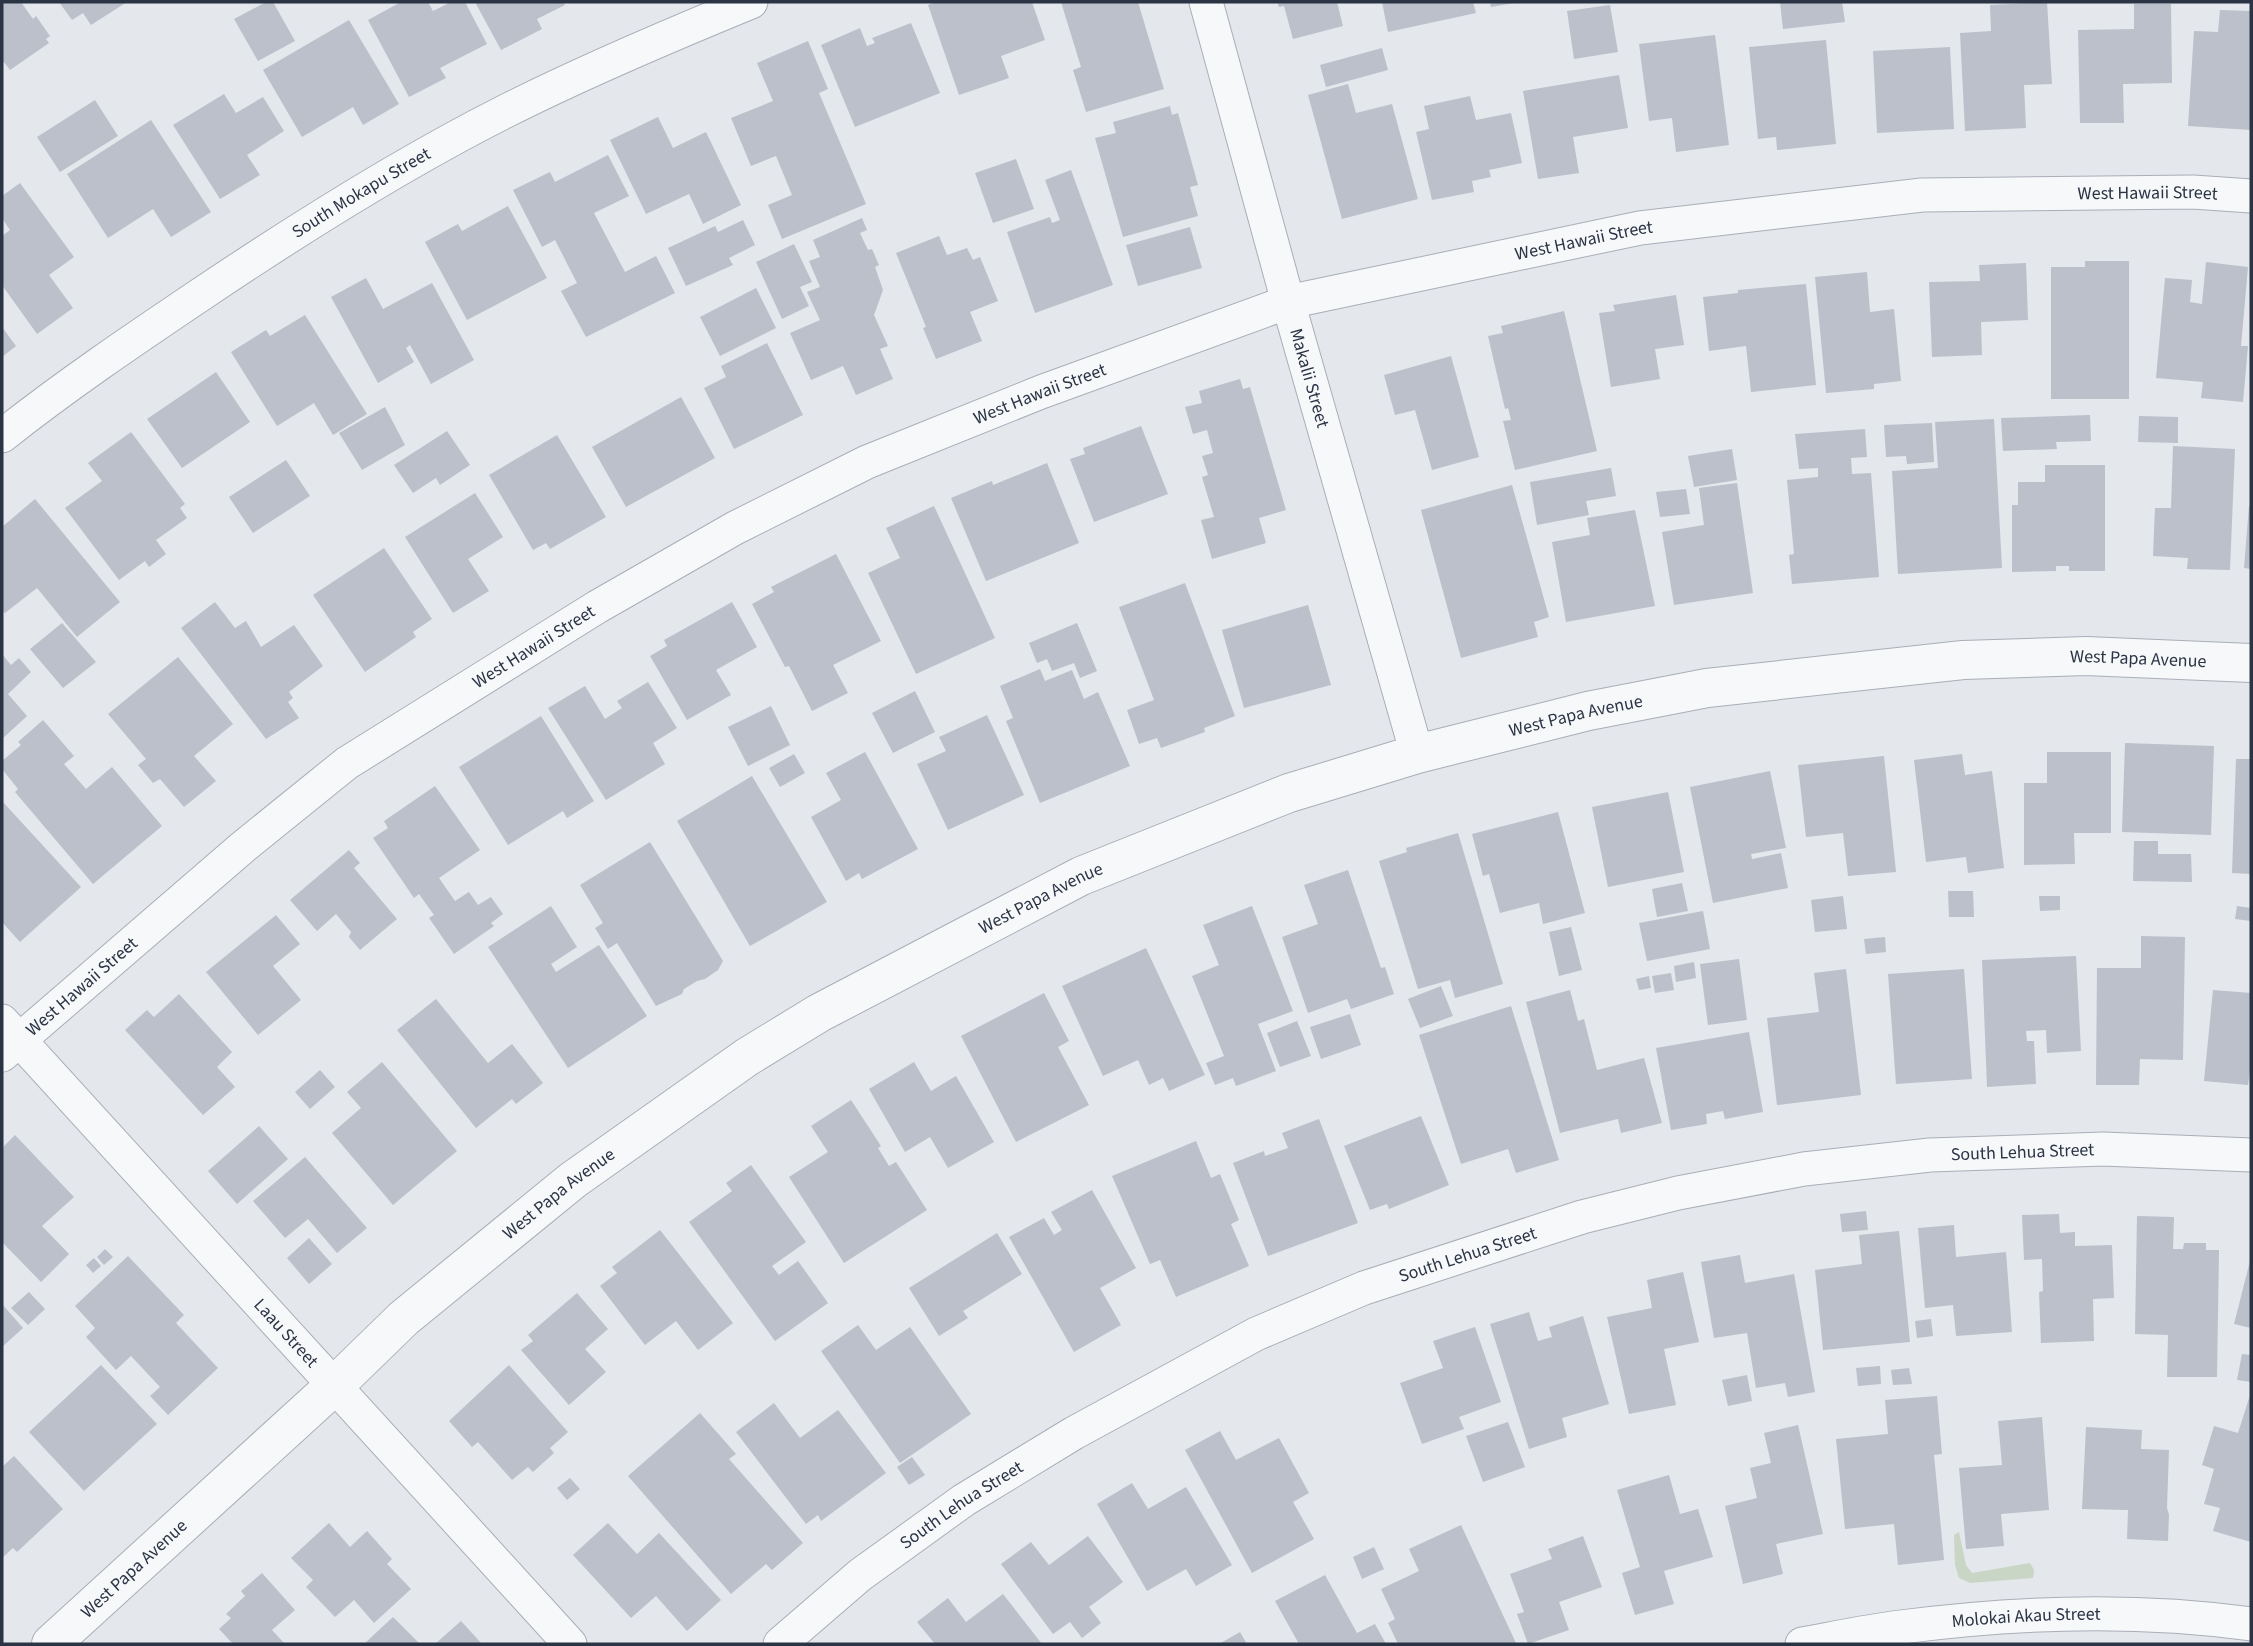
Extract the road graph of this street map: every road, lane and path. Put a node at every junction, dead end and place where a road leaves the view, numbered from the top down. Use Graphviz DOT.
graph roads {
  1 [pos="751,2"];
  2 [pos="1206,2"];
  3 [pos="2251,196"];
  4 [pos="1288,302"];
  5 [pos="2,436"];
  6 [pos="2251,663"];
  7 [pos="1418,754"];
  8 [pos="7,1038"];
  9 [pos="2251,1155"];
  10 [pos="334,1385"];
  11 [pos="2251,1624"];
  12 [pos="51,1644"];
  13 [pos="570,1644"];
  14 [pos="780,1644"];
  15 [pos="1802,1644"];
  1 -- 5 [label="street, South Mokapu Street"];
  2 -- 4 [label="street, Makalii Street"];
  3 -- 4 [label="street, West Hawaii Street"];
  4 -- 7 [label="street, Makalii Street"];
  4 -- 8 [label="street, West Hawaii Street"];
  6 -- 7 [label="street, West Papa Avenue"];
  7 -- 10 [label="street, West Papa Avenue"];
  8 -- 10 [label="street, Laau Street"];
  9 -- 14 [label="street, South Lehua Street"];
  10 -- 12 [label="street, West Papa Avenue"];
  10 -- 13 [label="street, Laau Street"];
  11 -- 15 [label="street, Molokai Akau Street"];
}
